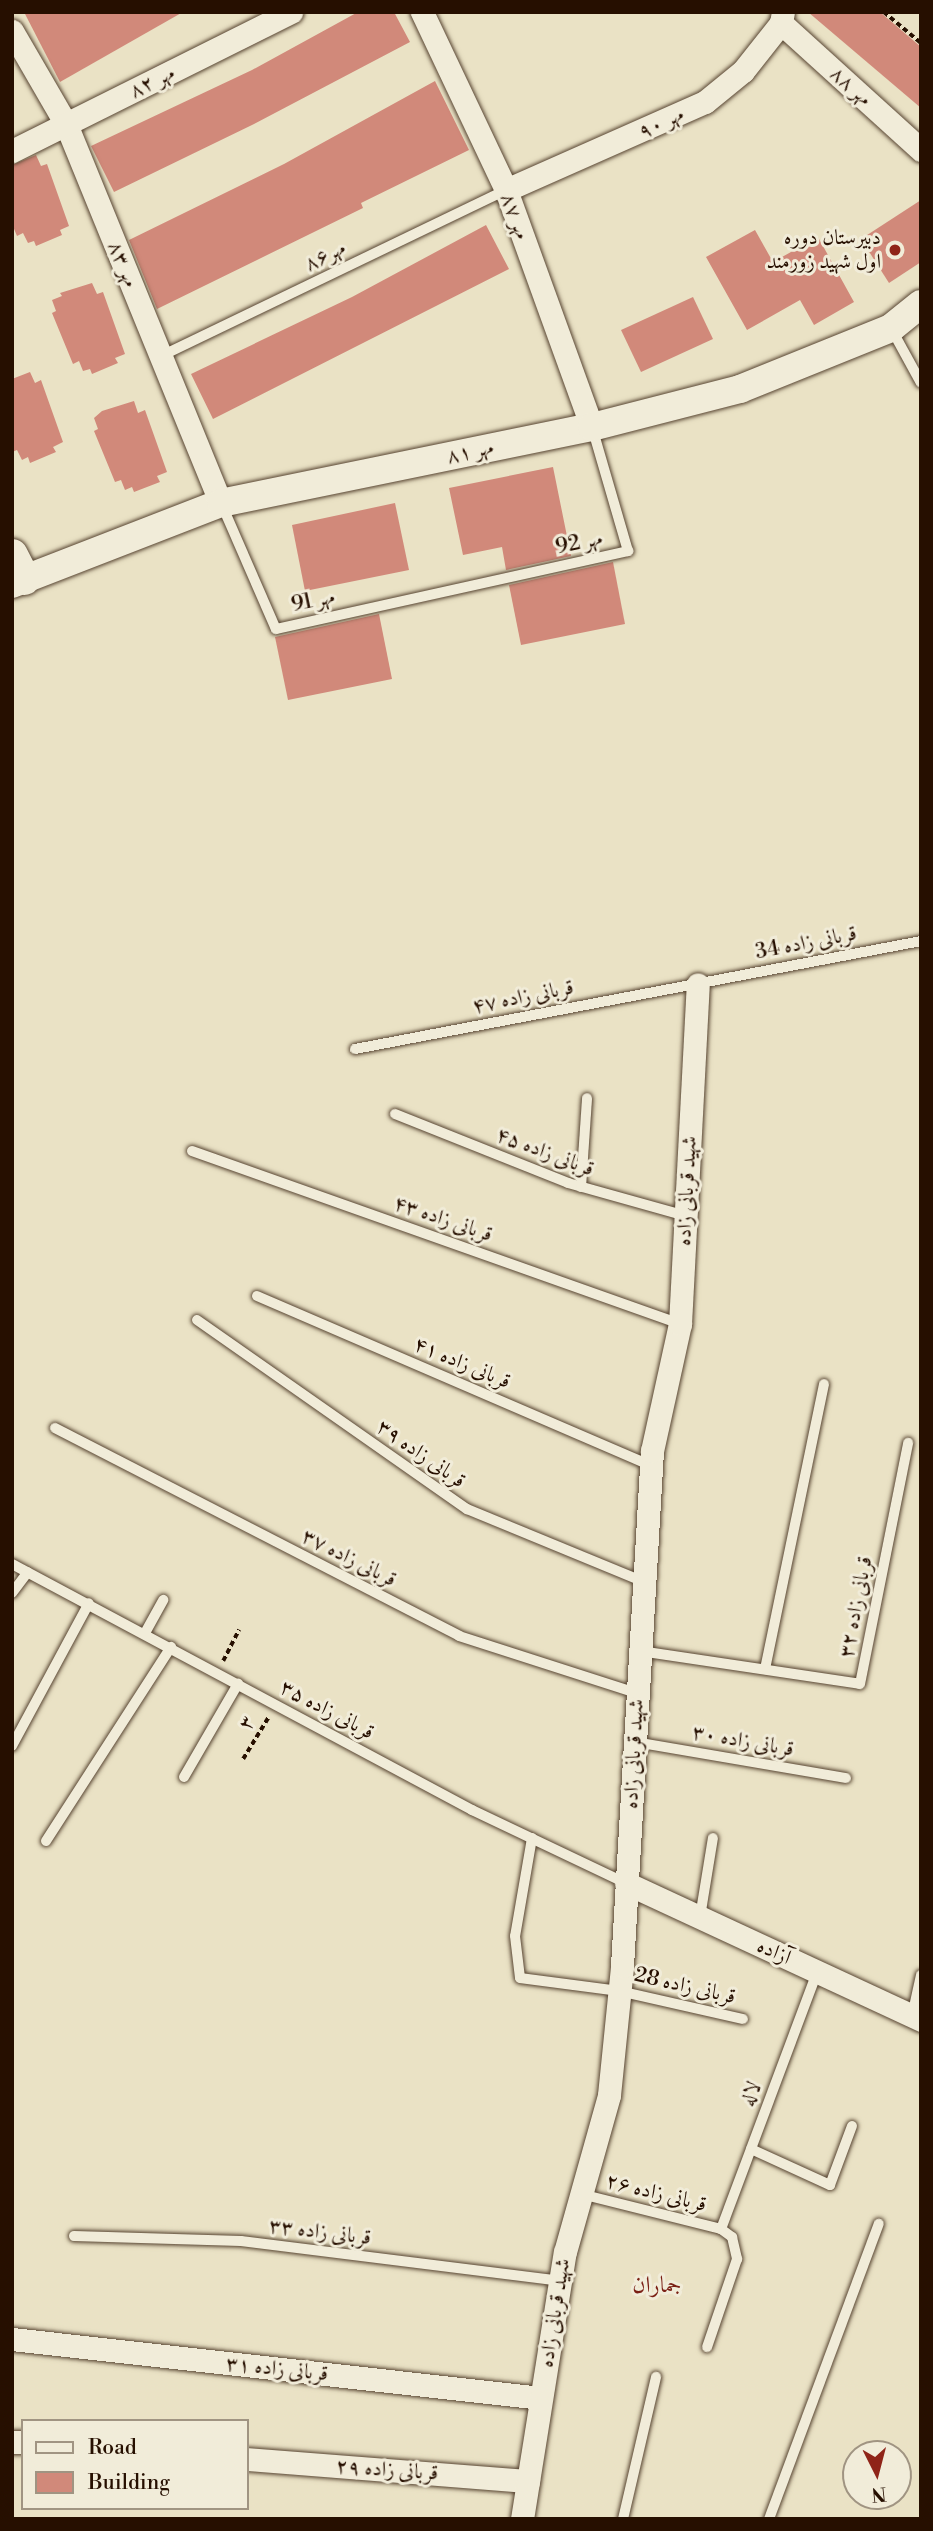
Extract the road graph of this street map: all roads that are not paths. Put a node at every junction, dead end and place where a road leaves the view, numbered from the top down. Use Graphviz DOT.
graph roads {
  1 [pos="291,12"];
  2 [pos="422,12"];
  3 [pos="782,18"];
  4 [pos="12,31"];
  5 [pos="66,124"];
  6 [pos="921,150"];
  7 [pos="12,151"];
  8 [pos="506,190"];
  9 [pos="921,304"];
  10 [pos="891,328"];
  11 [pos="161,356"];
  12 [pos="921,383"];
  13 [pos="592,427"];
  14 [pos="221,503"];
  15 [pos="16,573"];
  16 [pos="452,590"];
  17 [pos="921,941"];
  18 [pos="698,984"];
  19 [pos="355,1049"];
  20 [pos="587,1098"];
  21 [pos="395,1114"];
  22 [pos="192,1151"];
  23 [pos="581,1187"];
  24 [pos="686,1216"];
  25 [pos="257,1296"];
  26 [pos="197,1320"];
  27 [pos="680,1324"];
  28 [pos="824,1384"];
  29 [pos="55,1428"];
  30 [pos="908,1443"];
  31 [pos="651,1466"];
  32 [pos="12,1564"];
  33 [pos="28,1572"];
  34 [pos="644,1582"];
  35 [pos="12,1593"];
  36 [pos="163,1600"];
  37 [pos="89,1603"];
  38 [pos="145,1633"];
  39 [pos="171,1647"];
  40 [pos="640,1651"];
  41 [pos="765,1669"];
  42 [pos="238,1684"];
  43 [pos="637,1693"];
  44 [pos="634,1742"];
  45 [pos="12,1746"];
  46 [pos="184,1777"];
  47 [pos="846,1779"];
  48 [pos="532,1838"];
  49 [pos="713,1838"];
  50 [pos="46,1841"];
  51 [pos="626,1883"];
  52 [pos="700,1917"];
  53 [pos="817,1972"];
  54 [pos="921,1975"];
  55 [pos="619,1991"];
  56 [pos="916,2018"];
  57 [pos="743,2019"];
  58 [pos="852,2126"];
  59 [pos="751,2149"];
  60 [pos="581,2194"];
  61 [pos="879,2224"];
  62 [pos="721,2229"];
  63 [pos="74,2236"];
  64 [pos="560,2281"];
  65 [pos="12,2339"];
  66 [pos="707,2347"];
  67 [pos="656,2377"];
  68 [pos="541,2398"];
  69 [pos="248,2459"];
  70 [pos="528,2481"];
  71 [pos="523,2519"];
  72 [pos="623,2519"];
  73 [pos="769,2519"];
  1 -- 5 [label="street, مهر ۸۲"];
  2 -- 8 [label="street, مهر ۸۷"];
  3 -- 6 [label="street, مهر ۸۸"];
  3 -- 8 [label="street, مهر ۹۰"];
  4 -- 5 [label="street, مهر ۸۳"];
  5 -- 7 [label="street, مهر ۸۲"];
  5 -- 11 [label="street, مهر ۸۳"];
  8 -- 11 [label="lane, مهر۸۶"];
  8 -- 13 [label="street, مهر ۸۷"];
  9 -- 10 [label="street, مهر ۸۱"];
  10 -- 12 [label="lane"];
  10 -- 13 [label="street, مهر ۸۱"];
  11 -- 14 [label="street, مهر ۸۳"];
  13 -- 14 [label="street, مهر ۸۱"];
  13 -- 16 [label="lane, مهر 92"];
  14 -- 15 [label="street, مهر ۸۱"];
  14 -- 16 [label="lane, مهر 91"];
  17 -- 18 [label="lane, قربانی زاده 34"];
  18 -- 19 [label="lane, قربانی زاده ۴۷"];
  18 -- 24 [label="street, شهید قربانی زاده"];
  20 -- 23 [label="lane"];
  21 -- 23 [label="lane, قربانی زاده ۴۵"];
  22 -- 27 [label="lane, قربانی زاده ۴۳"];
  23 -- 24 [label="lane, قربانی زاده ۴۵"];
  24 -- 27 [label="street, شهید قربانی زاده"];
  25 -- 31 [label="lane, قربانی زاده ۴۱"];
  26 -- 34 [label="lane, قربانی زاده ۳۹"];
  27 -- 31 [label="street, شهید قربانی زاده"];
  28 -- 41 [label="lane"];
  29 -- 43 [label="lane, قربانی زاده ۳۷"];
  30 -- 41 [label="lane, قربانی زاده ۳۲"];
  31 -- 34 [label="street, شهید قربانی زاده"];
  32 -- 33 [label="lane, قربانی زاده ۳۵"];
  33 -- 35 [label="lane"];
  33 -- 37 [label="lane, قربانی زاده ۳۵"];
  34 -- 40 [label="street, شهید قربانی زاده"];
  36 -- 38 [label="lane"];
  37 -- 38 [label="lane, قربانی زاده ۳۵"];
  37 -- 45 [label="lane"];
  38 -- 39 [label="lane, قربانی زاده ۳۵"];
  39 -- 42 [label="lane, قربانی زاده ۳۵"];
  39 -- 50 [label="lane"];
  40 -- 41 [label="lane, قربانی زاده ۳۲"];
  40 -- 43 [label="street, شهید قربانی زاده"];
  42 -- 46 [label="lane"];
  42 -- 48 [label="lane, قربانی زاده ۳۵"];
  43 -- 44 [label="street, شهید قربانی زاده"];
  44 -- 47 [label="lane, قربانی زاده ۳۰"];
  44 -- 51 [label="street, شهید قربانی زاده"];
  48 -- 51 [label="lane, قربانی زاده ۳۵"];
  48 -- 55 [label="lane, قربانی زاده 28"];
  49 -- 52 [label="lane"];
  51 -- 52 [label="street, آزاده"];
  51 -- 55 [label="street, شهید قربانی زاده"];
  52 -- 53 [label="street, آزاده"];
  53 -- 56 [label="street, آزاده"];
  53 -- 59 [label="lane, لاله"];
  54 -- 56 [label="lane"];
  55 -- 57 [label="lane, قربانی زاده 28"];
  55 -- 60 [label="street, شهید قربانی زاده"];
  58 -- 59 [label="lane"];
  59 -- 62 [label="lane, لاله"];
  60 -- 62 [label="lane, قربانی زاده ۲۶"];
  60 -- 64 [label="street, شهید قربانی زاده"];
  61 -- 73 [label="lane"];
  62 -- 66 [label="lane"];
  63 -- 64 [label="lane, قربانی زاده ۳۳"];
  64 -- 68 [label="street, شهید قربانی زاده"];
  65 -- 68 [label="street, قربانی زاده ۳۱"];
  67 -- 72 [label="lane"];
  68 -- 70 [label="street, شهید قربانی زاده"];
  69 -- 70 [label="street, قربانی زاده ۲۹"];
  70 -- 71 [label="street, شهید قربانی زاده"];
}
